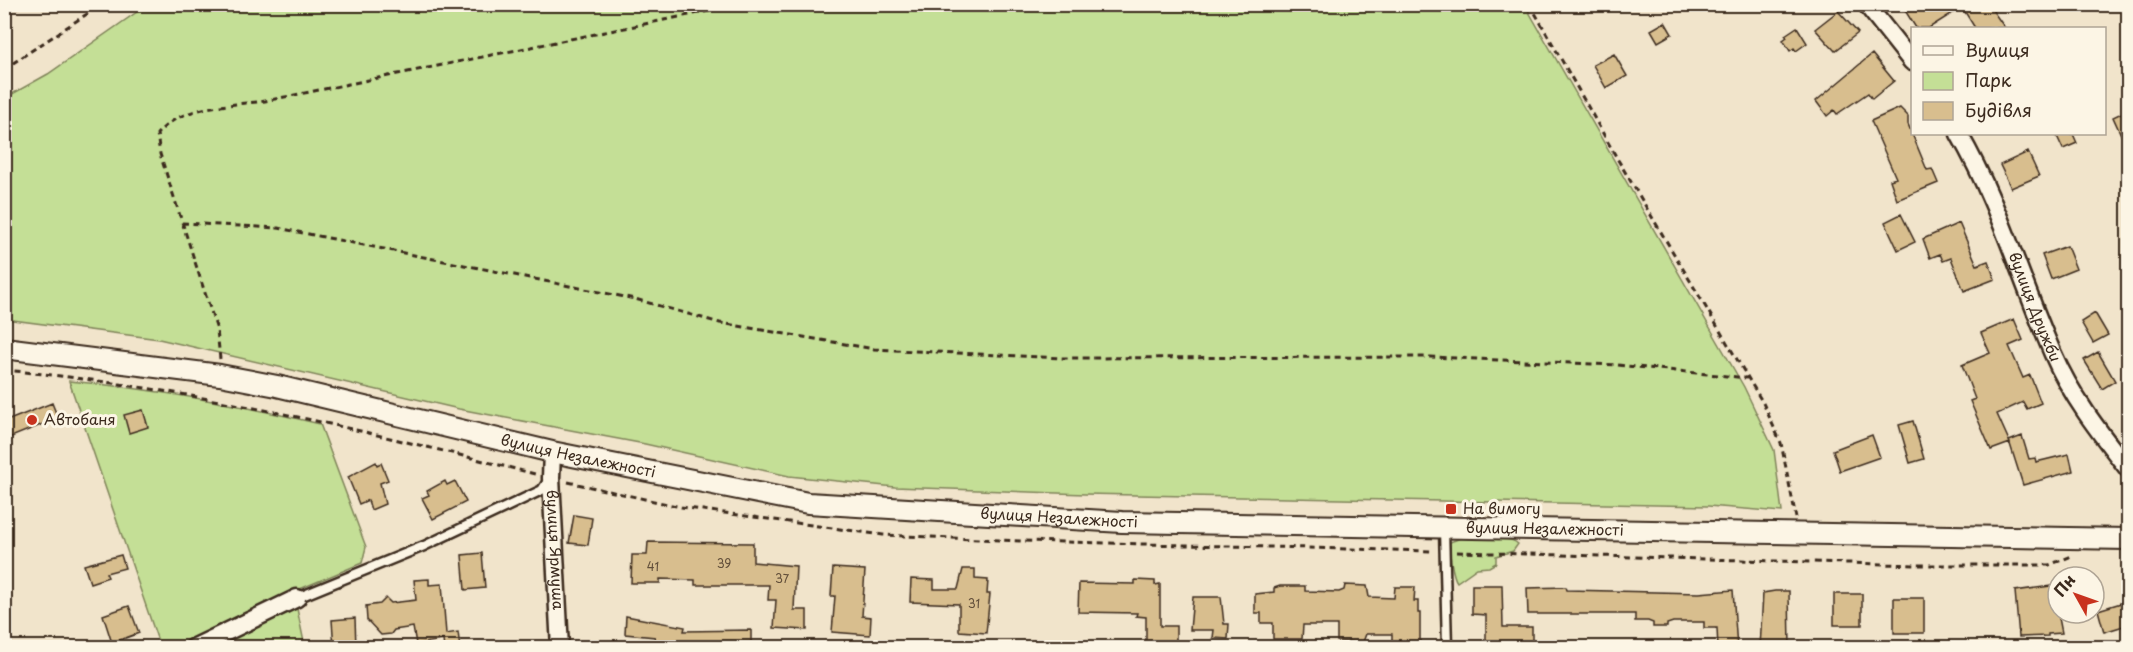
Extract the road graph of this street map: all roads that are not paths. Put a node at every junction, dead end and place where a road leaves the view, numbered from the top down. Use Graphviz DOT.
graph roads {
  1 [pos="1866,4"];
  2 [pos="1911,61"];
  3 [pos="1960,135"];
  4 [pos="4,348"];
  5 [pos="552,452"];
  6 [pos="2128,469"];
  7 [pos="551,478"];
  8 [pos="1444,527"];
  9 [pos="2128,539"];
  10 [pos="297,598"];
  11 [pos="193,648"];
  12 [pos="560,648"];
  13 [pos="1447,648"];
  1 -- 2 [label="street"];
  3 -- 6 [label="street, вулиця Дружби"];
  4 -- 5 [label="street, вулиця Незалежності"];
  5 -- 7 [label="street, вулиця Ярмуша"];
  5 -- 8 [label="street, вулиця Незалежності"];
  7 -- 10 [label="lane"];
  7 -- 12 [label="street, вулиця Ярмуша"];
  8 -- 9 [label="street, вулиця Незалежності"];
  8 -- 13 [label="lane"];
  10 -- 11 [label="street"];
}
